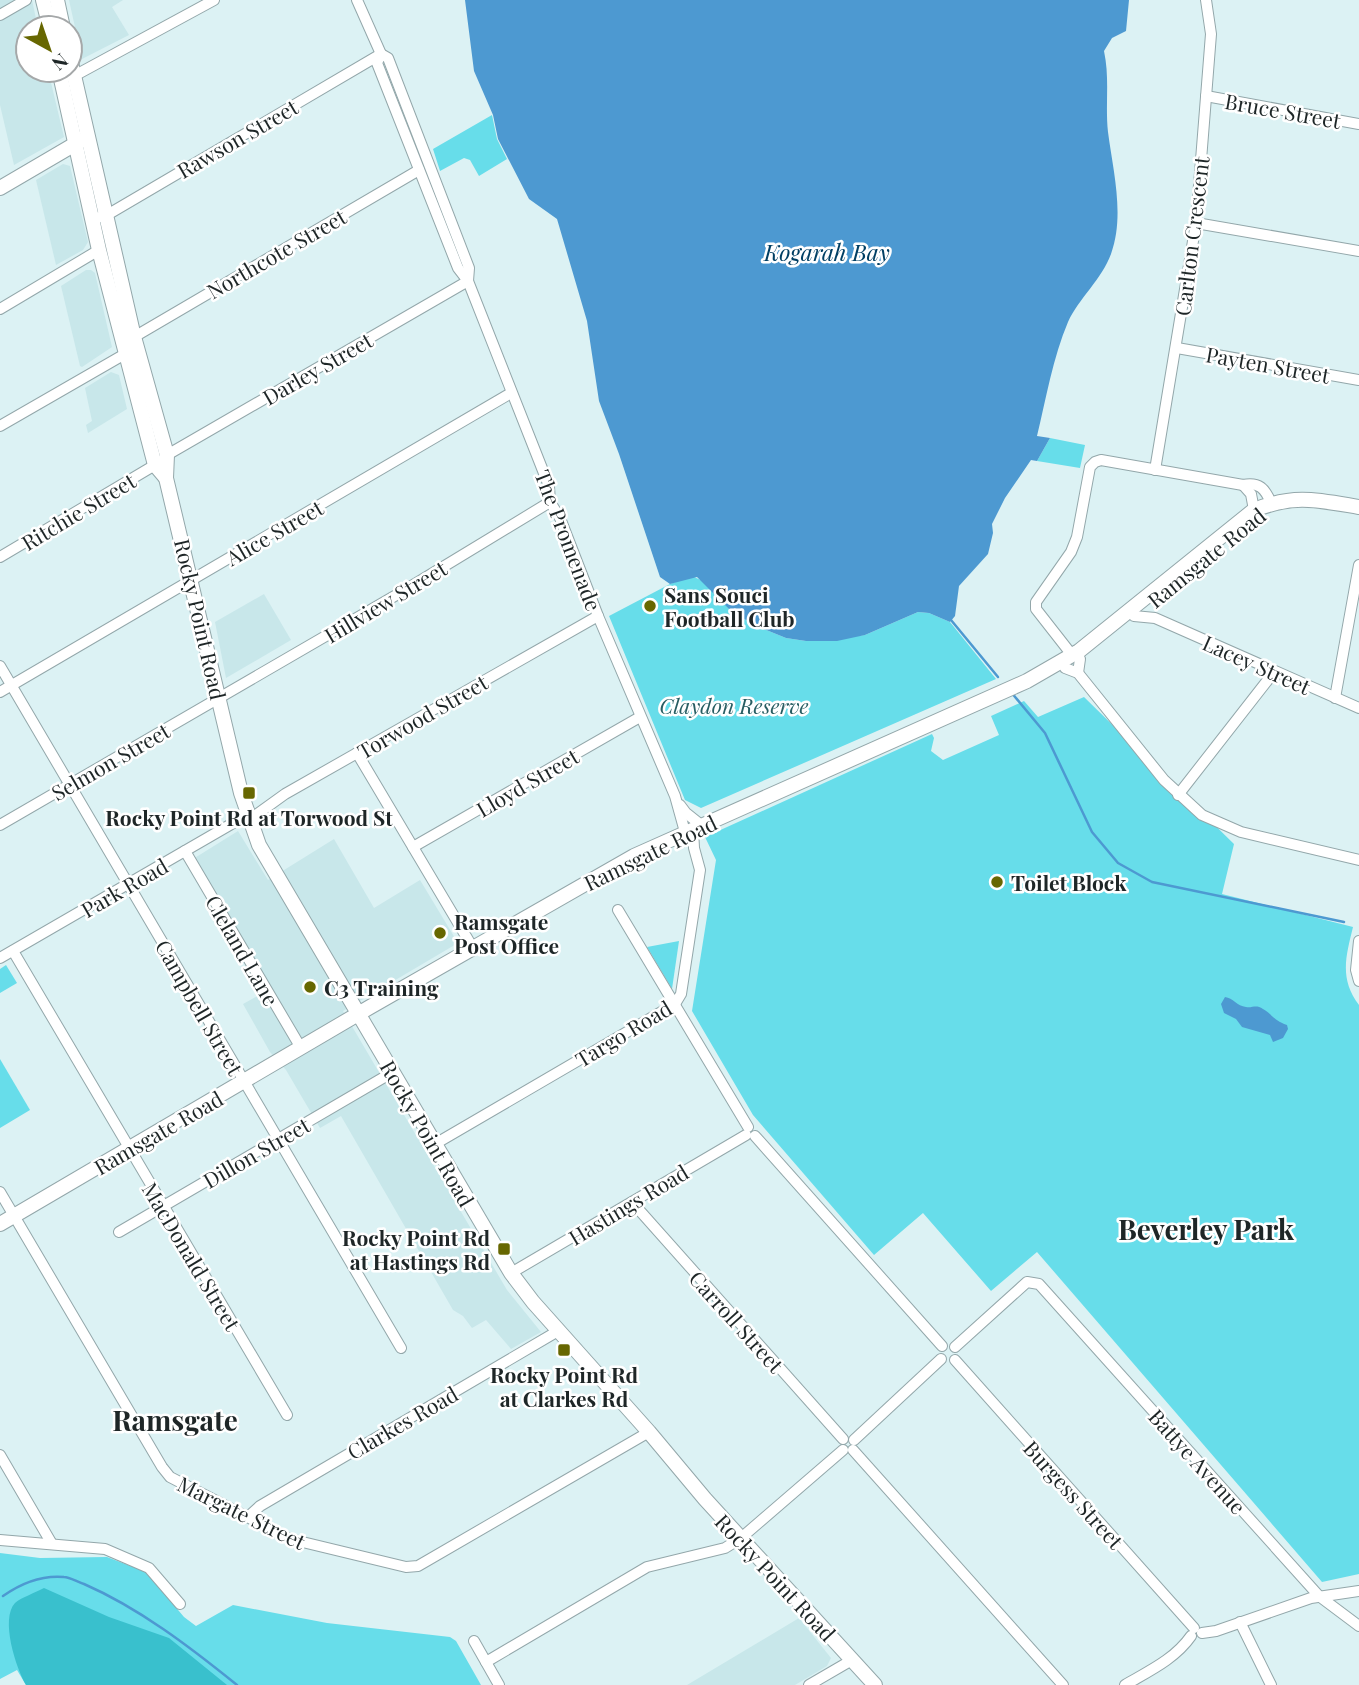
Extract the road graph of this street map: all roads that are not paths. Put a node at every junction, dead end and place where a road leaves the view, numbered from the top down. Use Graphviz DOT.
graph roads {
  1 [pos="26,0"];
  2 [pos="214,0"];
  3 [pos="357,0"];
  4 [pos="1206,0"];
  5 [pos="0,15"];
  6 [pos="381,54"];
  7 [pos="84,71"];
  8 [pos="64,84"];
  9 [pos="75,84"];
  10 [pos="1206,96"];
  11 [pos="1359,124"];
  12 [pos="83,140"];
  13 [pos="419,170"];
  14 [pos="0,188"];
  15 [pos="100,217"];
  16 [pos="1196,223"];
  17 [pos="99,250"];
  18 [pos="1359,251"];
  19 [pos="468,281"];
  20 [pos="0,309"];
  21 [pos="134,337"];
  22 [pos="1177,348"];
  23 [pos="125,354"];
  24 [pos="1359,380"];
  25 [pos="511,393"];
  26 [pos="0,426"];
  27 [pos="161,460"];
  28 [pos="1155,470"];
  29 [pos="1243,485"];
  30 [pos="550,502"];
  31 [pos="1271,503"];
  32 [pos="1359,507"];
  33 [pos="1254,510"];
  34 [pos="0,557"];
  35 [pos="1359,565"];
  36 [pos="192,580"];
  37 [pos="1151,602"];
  38 [pos="598,616"];
  39 [pos="1134,616"];
  40 [pos="1156,618"];
  41 [pos="1074,664"];
  42 [pos="0,666"];
  43 [pos="1273,672"];
  44 [pos="11,685"];
  45 [pos="0,692"];
  46 [pos="219,697"];
  47 [pos="1335,698"];
  48 [pos="1359,708"];
  49 [pos="640,716"];
  50 [pos="357,752"];
  51 [pos="69,785"];
  52 [pos="1178,795"];
  53 [pos="675,796"];
  54 [pos="248,817"];
  55 [pos="0,825"];
  56 [pos="690,830"];
  57 [pos="413,847"];
  58 [pos="185,851"];
  59 [pos="1359,860"];
  60 [pos="128,884"];
  61 [pos="618,910"];
  62 [pos="1359,941"];
  63 [pos="473,948"];
  64 [pos="13,951"];
  65 [pos="0,958"];
  66 [pos="1359,981"];
  67 [pos="675,1004"];
  68 [pos="359,1014"];
  69 [pos="301,1048"];
  70 [pos="393,1072"];
  71 [pos="244,1082"];
  72 [pos="750,1133"];
  73 [pos="277,1139"];
  74 [pos="435,1144"];
  75 [pos="129,1149"];
  76 [pos="0,1192"];
  77 [pos="632,1202"];
  78 [pos="163,1206"];
  79 [pos="14,1216"];
  80 [pos="0,1224"];
  81 [pos="119,1232"];
  82 [pos="511,1273"];
  83 [pos="558,1331"];
  84 [pos="942,1346"];
  85 [pos="955,1347"];
  86 [pos="401,1348"];
  87 [pos="941,1359"];
  88 [pos="955,1360"];
  89 [pos="287,1415"];
  90 [pos="649,1432"];
  91 [pos="848,1445"];
  92 [pos="0,1455"];
  93 [pos="248,1517"];
  94 [pos="741,1538"];
  95 [pos="0,1540"];
  96 [pos="52,1544"];
  97 [pos="1355,1591"];
  98 [pos="1320,1596"];
  99 [pos="180,1604"];
  100 [pos="1349,1618"];
  101 [pos="1240,1622"];
  102 [pos="1359,1626"];
  103 [pos="1196,1632"];
  104 [pos="474,1641"];
  105 [pos="852,1660"];
  106 [pos="486,1662"];
  107 [pos="499,1685"];
  108 [pos="809,1685"];
  109 [pos="875,1685"];
  110 [pos="1063,1685"];
  111 [pos="1125,1685"];
  112 [pos="1271,1685"];
  1 -- 5 [label="street"];
  2 -- 7 [label="street"];
  3 -- 6 [label="street, The Promenade"];
  4 -- 10 [label="street, Carlton Crescent"];
  6 -- 13 [label="street, The Promenade"];
  6 -- 15 [label="street, Rawson Street"];
  6 -- 19 [label="street, The Promenade"];
  8 -- 12 [label="main road, Rocky Point Road"];
  9 -- 12 [label="main road, Rocky Point Road"];
  10 -- 11 [label="street, Bruce Street"];
  10 -- 16 [label="street, Carlton Crescent"];
  12 -- 14 [label="main road"];
  12 -- 15 [label="main road, Rocky Point Road"];
  13 -- 19 [label="street, The Promenade"];
  13 -- 21 [label="street, Northcote Street"];
  15 -- 17 [label="main road, Rocky Point Road"];
  15 -- 21 [label="main road, Rocky Point Road"];
  16 -- 18 [label="street"];
  16 -- 22 [label="street, Carlton Crescent"];
  17 -- 20 [label="street"];
  17 -- 23 [label="main road, Rocky Point Road"];
  19 -- 25 [label="street, The Promenade"];
  19 -- 27 [label="street, Darley Street"];
  21 -- 27 [label="main road, Rocky Point Road"];
  22 -- 24 [label="street, Payten Street"];
  22 -- 28 [label="street, Carlton Crescent"];
  23 -- 26 [label="street"];
  23 -- 27 [label="main road, Rocky Point Road"];
  25 -- 30 [label="street, The Promenade"];
  25 -- 36 [label="street, Alice Street"];
  27 -- 34 [label="street, Ritchie Street"];
  27 -- 36 [label="main road, Rocky Point Road"];
  28 -- 29 [label="street"];
  28 -- 41 [label="street"];
  29 -- 31 [label="street"];
  29 -- 33 [label="street"];
  30 -- 38 [label="street, The Promenade"];
  30 -- 46 [label="street, Hillview Street"];
  31 -- 32 [label="main road"];
  31 -- 33 [label="main road, Ramsgate Road"];
  31 -- 37 [label="main road, Ramsgate Road"];
  33 -- 41 [label="main road, Ramsgate Road"];
  35 -- 47 [label="street"];
  36 -- 44 [label="street, Alice Street"];
  36 -- 46 [label="main road, Rocky Point Road"];
  37 -- 39 [label="main road, Ramsgate Road"];
  37 -- 40 [label="street"];
  38 -- 49 [label="street, The Promenade"];
  38 -- 50 [label="street, Torwood Street"];
  39 -- 40 [label="street, Lacey Street"];
  39 -- 41 [label="main road, Ramsgate Road"];
  40 -- 43 [label="street, Lacey Street"];
  41 -- 52 [label="street"];
  41 -- 56 [label="main road, Ramsgate Road"];
  42 -- 44 [label="street, Campbell Street"];
  43 -- 47 [label="street, Lacey Street"];
  43 -- 52 [label="street"];
  44 -- 45 [label="street, Alice Street"];
  44 -- 51 [label="street, Campbell Street"];
  46 -- 51 [label="street, Selmon Street"];
  46 -- 54 [label="main road, Rocky Point Road"];
  47 -- 48 [label="street, Lacey Street"];
  49 -- 53 [label="street, The Promenade"];
  49 -- 57 [label="street, Lloyd Street"];
  50 -- 54 [label="street, Torwood Street"];
  50 -- 57 [label="street"];
  51 -- 55 [label="street, Selmon Street"];
  51 -- 60 [label="street, Campbell Street"];
  52 -- 59 [label="street"];
  53 -- 56 [label="street, The Promenade"];
  53 -- 56 [label="street, The Promenade"];
  54 -- 58 [label="street, Park Road"];
  54 -- 68 [label="main road, Rocky Point Road"];
  56 -- 63 [label="main road, Ramsgate Road"];
  56 -- 67 [label="street, Targo Road"];
  57 -- 63 [label="street"];
  58 -- 60 [label="street, Park Road"];
  58 -- 69 [label="street, Cleland Lane"];
  60 -- 64 [label="street, Park Road"];
  60 -- 71 [label="street, Campbell Street"];
  61 -- 67 [label="street"];
  62 -- 66 [label="street"];
  63 -- 68 [label="main road, Ramsgate Road"];
  64 -- 65 [label="street, Park Road"];
  64 -- 75 [label="street, MacDonald Street"];
  67 -- 72 [label="street"];
  67 -- 74 [label="street, Targo Road"];
  68 -- 69 [label="main road, Ramsgate Road"];
  68 -- 70 [label="main road, Rocky Point Road"];
  69 -- 71 [label="main road, Ramsgate Road"];
  70 -- 73 [label="street, Dillon Street"];
  70 -- 74 [label="main road, Rocky Point Road"];
  71 -- 73 [label="street, Campbell Street"];
  71 -- 75 [label="main road, Ramsgate Road"];
  72 -- 77 [label="street, Hastings Road"];
  72 -- 84 [label="street"];
  73 -- 78 [label="street, Dillon Street"];
  73 -- 86 [label="street, Campbell Street"];
  74 -- 82 [label="main road, Rocky Point Road"];
  75 -- 78 [label="street, MacDonald Street"];
  75 -- 79 [label="main road, Ramsgate Road"];
  76 -- 79 [label="street, Margate Street"];
  77 -- 82 [label="street, Hastings Road"];
  77 -- 91 [label="street, Carroll Street"];
  78 -- 81 [label="street, Dillon Street"];
  78 -- 89 [label="street, MacDonald Street"];
  79 -- 80 [label="main road, Ramsgate Road"];
  79 -- 93 [label="street, Margate Street"];
  82 -- 83 [label="main road, Rocky Point Road"];
  83 -- 90 [label="main road, Rocky Point Road"];
  83 -- 93 [label="street, Clarkes Road"];
  84 -- 85 [label="street"];
  84 -- 87 [label="street"];
  85 -- 88 [label="street"];
  85 -- 98 [label="street, Battye Avenue"];
  87 -- 88 [label="street"];
  87 -- 91 [label="street"];
  88 -- 103 [label="street, Burgess Street"];
  90 -- 93 [label="street, Margate Street"];
  90 -- 94 [label="main road, Rocky Point Road"];
  91 -- 94 [label="street"];
  91 -- 110 [label="street, Carroll Street"];
  92 -- 96 [label="street"];
  94 -- 105 [label="main road, Rocky Point Road"];
  94 -- 106 [label="street"];
  95 -- 96 [label="street"];
  96 -- 99 [label="street"];
  97 -- 98 [label="street"];
  97 -- 100 [label="street"];
  98 -- 100 [label="street, Battye Avenue"];
  98 -- 101 [label="street"];
  100 -- 102 [label="street, Battye Avenue"];
  101 -- 103 [label="street"];
  101 -- 112 [label="street"];
  103 -- 111 [label="street"];
  104 -- 106 [label="street"];
  105 -- 108 [label="street"];
  105 -- 109 [label="main road, Rocky Point Road"];
  106 -- 107 [label="street"];
}
